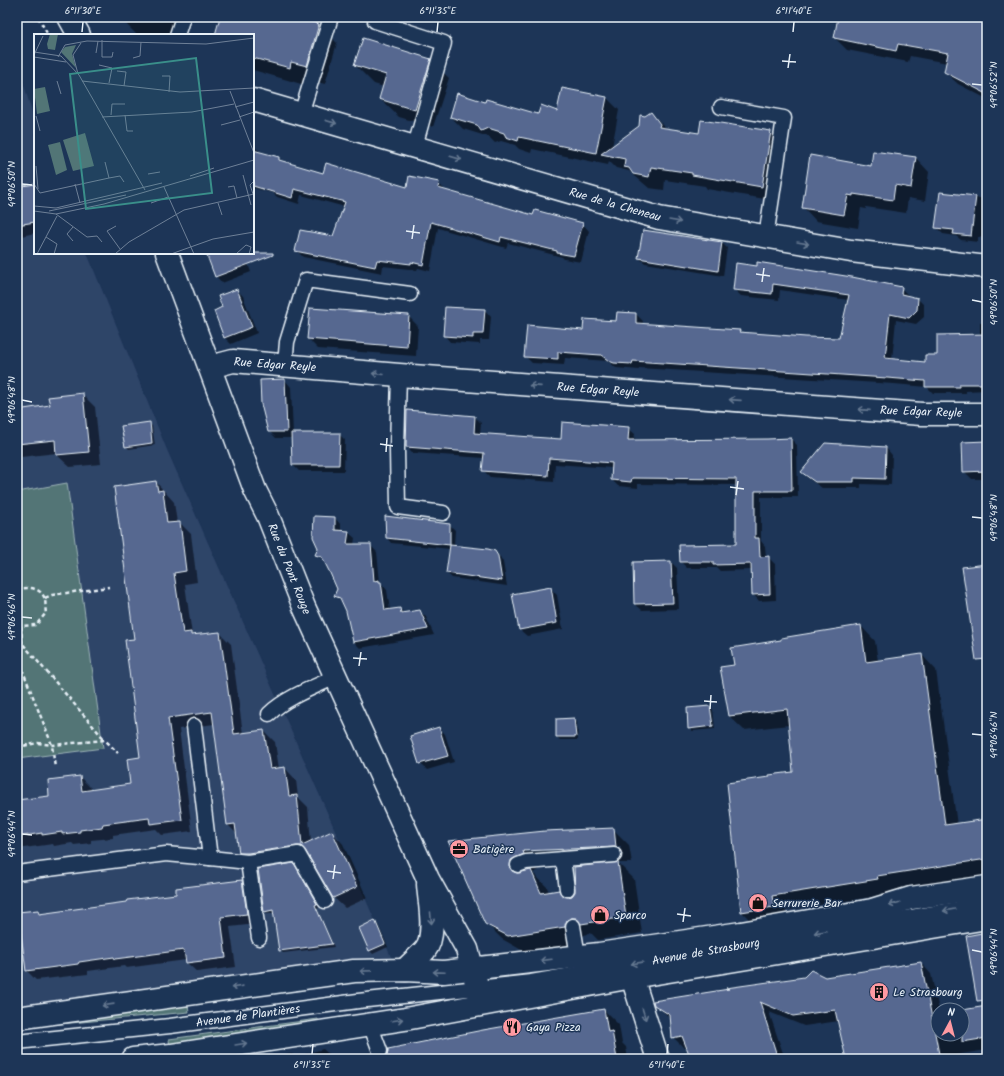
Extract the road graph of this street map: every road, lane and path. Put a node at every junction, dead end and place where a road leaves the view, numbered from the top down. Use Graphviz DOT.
graph roads {
  1 [pos="38,17"];
  2 [pos="183,17"];
  3 [pos="331,17"];
  4 [pos="376,21"];
  5 [pos="47,34"];
  6 [pos="177,34"];
  7 [pos="254,100"];
  8 [pos="721,107"];
  9 [pos="301,114"];
  10 [pos="415,146"];
  11 [pos="766,236"];
  12 [pos="167,254"];
  13 [pos="987,267"];
  14 [pos="410,294"];
  15 [pos="285,365"];
  16 [pos="210,368"];
  17 [pos="399,376"];
  18 [pos="987,414"];
  19 [pos="443,513"];
  20 [pos="109,587"];
  21 [pos="17,590"];
  22 [pos="45,598"];
  23 [pos="17,623"];
  24 [pos="21,626"];
  25 [pos="22,643"];
  26 [pos="17,644"];
  27 [pos="17,656"];
  28 [pos="336,677"];
  29 [pos="269,714"];
  30 [pos="194,726"];
  31 [pos="105,740"];
  32 [pos="52,745"];
  33 [pos="17,747"];
  34 [pos="118,753"];
  35 [pos="55,768"];
  36 [pos="614,855"];
  37 [pos="210,858"];
  38 [pos="563,859"];
  39 [pos="248,862"];
  40 [pos="518,866"];
  41 [pos="17,873"];
  42 [pos="428,879"];
  43 [pos="987,887"];
  44 [pos="567,889"];
  45 [pos="325,901"];
  46 [pos="987,904"];
  47 [pos="987,918"];
  48 [pos="573,926"];
  49 [pos="259,938"];
  50 [pos="578,956"];
  51 [pos="405,970"];
  52 [pos="632,977"];
  53 [pos="478,987"];
  54 [pos="17,1018"];
  55 [pos="370,1024"];
  56 [pos="17,1042"];
  57 [pos="380,1051"];
  58 [pos="133,1059"];
  59 [pos="658,1059"];
  1 -- 5 [label="path"];
  2 -- 6 [label="lane"];
  3 -- 9 [label="lane"];
  4 -- 10 [label="lane"];
  7 -- 9 [label="main road, Rue de la Cheneau"];
  8 -- 11 [label="lane"];
  9 -- 10 [label="main road, Rue de la Cheneau, one-way"];
  10 -- 11 [label="main road, Rue de la Cheneau, one-way"];
  11 -- 13 [label="main road, Rue de la Cheneau, one-way"];
  12 -- 16 [label="main road, Rue du Pont Rouge"];
  14 -- 15 [label="lane"];
  15 -- 16 [label="main road, Rue Edgar Reyle"];
  17 -- 15 [label="main road, Rue Edgar Reyle, one-way"];
  16 -- 28 [label="main road, Rue du Pont Rouge"];
  18 -- 17 [label="main road, Rue Edgar Reyle, one-way"];
  17 -- 19 [label="lane"];
  20 -- 22 [label="path"];
  21 -- 22 [label="path"];
  22 -- 24 [label="path"];
  23 -- 24 [label="path"];
  24 -- 25 [label="path"];
  25 -- 26 [label="path"];
  25 -- 31 [label="path"];
  27 -- 32 [label="path"];
  28 -- 29 [label="lane"];
  28 -- 42 [label="main road, Rue du Pont Rouge"];
  30 -- 37 [label="lane"];
  31 -- 32 [label="path"];
  31 -- 34 [label="path"];
  32 -- 33 [label="path"];
  32 -- 35 [label="path"];
  36 -- 38 [label="lane"];
  37 -- 39 [label="lane"];
  37 -- 41 [label="lane"];
  38 -- 40 [label="lane"];
  38 -- 44 [label="lane"];
  39 -- 45 [label="lane"];
  39 -- 49 [label="lane"];
  42 -- 51 [label="main road, Rue du Pont Rouge, one-way"];
  42 -- 53 [label="main road, Rue du Pont Rouge"];
  43 -- 50 [label="main road, Avenue de Strasbourg, one-way"];
  46 -- 53 [label="lane, Avenue de Strasbourg, one-way"];
  47 -- 52 [label="main road, Avenue de Strasbourg"];
  48 -- 50 [label="lane"];
  50 -- 53 [label="main road, Avenue de Strasbourg, one-way"];
  53 -- 51 [label="main road, one-way"];
  51 -- 54 [label="main road, one-way"];
  52 -- 53 [label="main road, Avenue de Strasbourg"];
  52 -- 59 [label="main road, one-way"];
  55 -- 53 [label="main road, one-way"];
  53 -- 56 [label="lane, Avenue de Plantières"];
  55 -- 57 [label="lane"];
  58 -- 55 [label="main road, one-way"];
}
